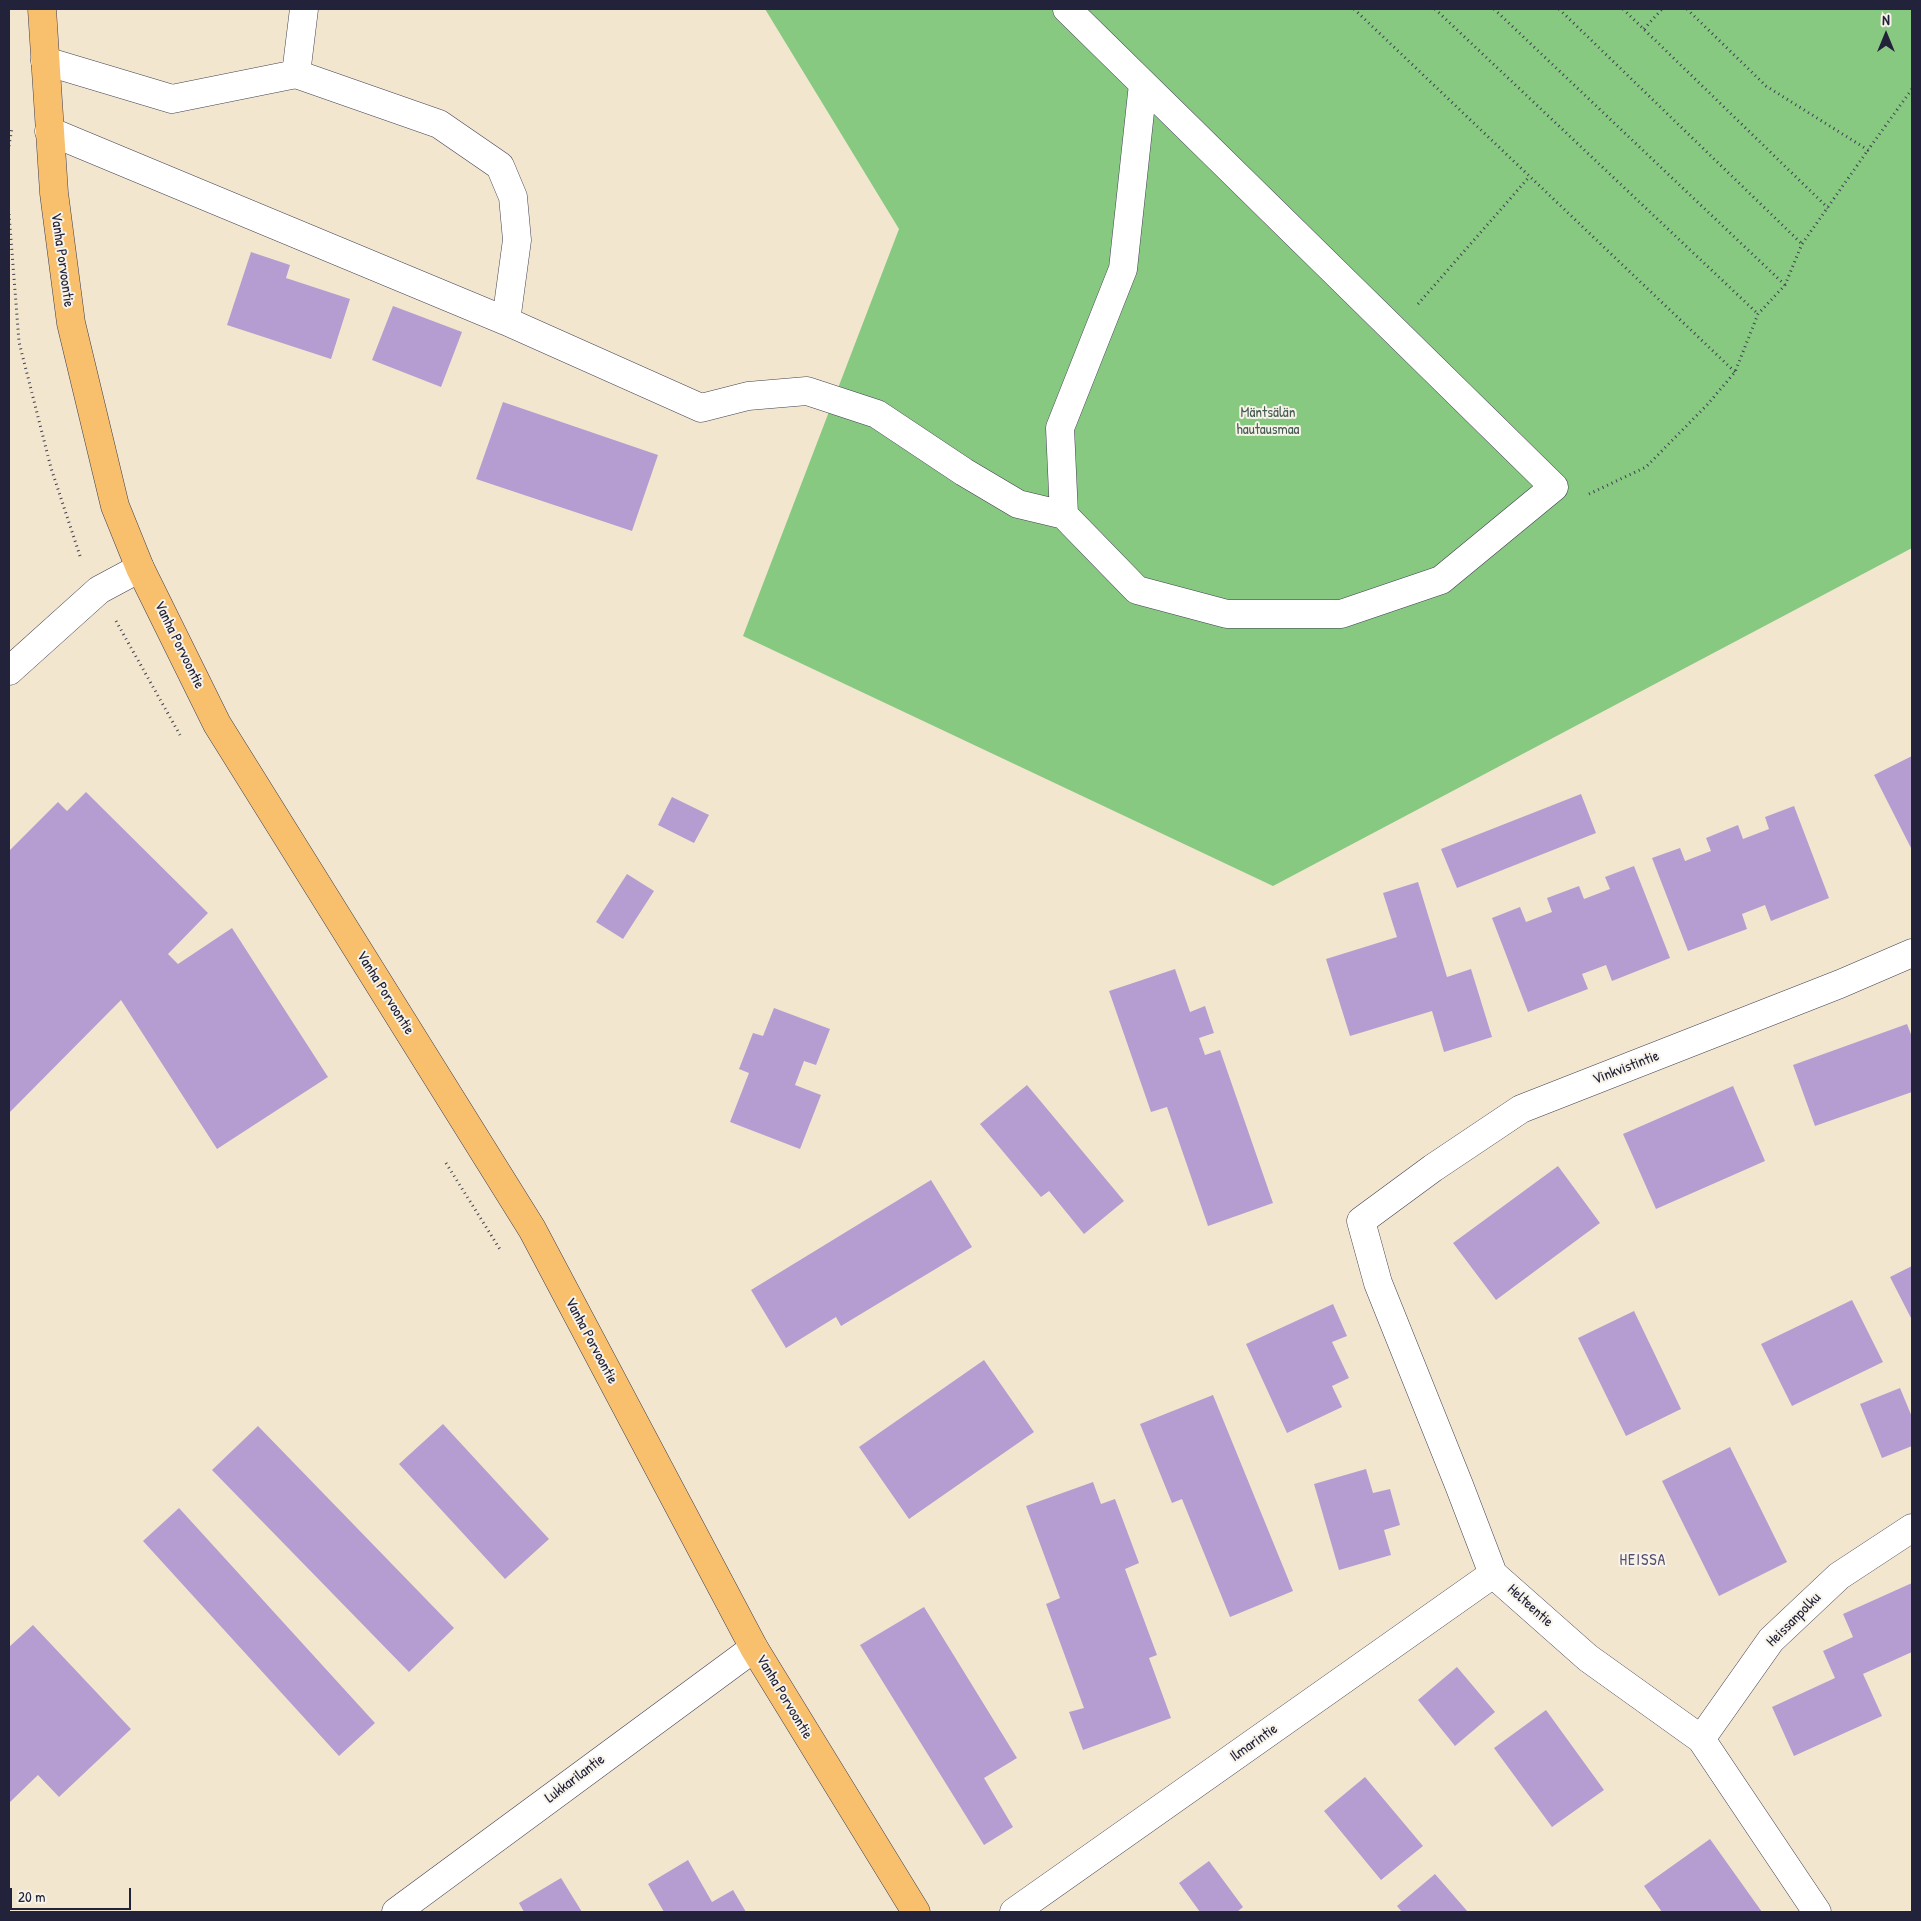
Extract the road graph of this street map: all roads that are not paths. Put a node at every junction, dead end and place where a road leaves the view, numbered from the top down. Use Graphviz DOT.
graph roads {
  1 [pos="42,9"];
  2 [pos="304,9"];
  3 [pos="1067,9"];
  4 [pos="45,61"];
  5 [pos="296,74"];
  6 [pos="1143,84"];
  7 [pos="49,131"];
  8 [pos="506,321"];
  9 [pos="1064,515"];
  10 [pos="140,568"];
  11 [pos="9,671"];
  12 [pos="1912,953"];
  13 [pos="1361,1221"];
  14 [pos="1912,1528"];
  15 [pos="1493,1574"];
  16 [pos="754,1648"];
  17 [pos="1701,1739"];
  18 [pos="396,1912"];
  19 [pos="916,1912"];
  20 [pos="1014,1912"];
  21 [pos="1817,1912"];
  1 -- 4 [label="main road, Vanha Porvoontie"];
  2 -- 5 [label="street"];
  3 -- 6 [label="street"];
  4 -- 5 [label="street"];
  4 -- 7 [label="main road, Vanha Porvoontie"];
  5 -- 8 [label="street"];
  6 -- 9 [label="street"];
  6 -- 9 [label="street"];
  7 -- 8 [label="street"];
  7 -- 10 [label="main road, Vanha Porvoontie"];
  8 -- 9 [label="street"];
  10 -- 11 [label="street"];
  10 -- 16 [label="main road, Vanha Porvoontie"];
  12 -- 13 [label="street, Vinkvistintie"];
  13 -- 15 [label="street, Helteentie"];
  14 -- 17 [label="street, Heissanpolku"];
  15 -- 17 [label="street, Helteentie"];
  15 -- 20 [label="street, Ilmarintie"];
  16 -- 18 [label="street, Lukkarilantie"];
  16 -- 19 [label="main road, Vanha Porvoontie"];
  17 -- 21 [label="street, Helteentie"];
}
